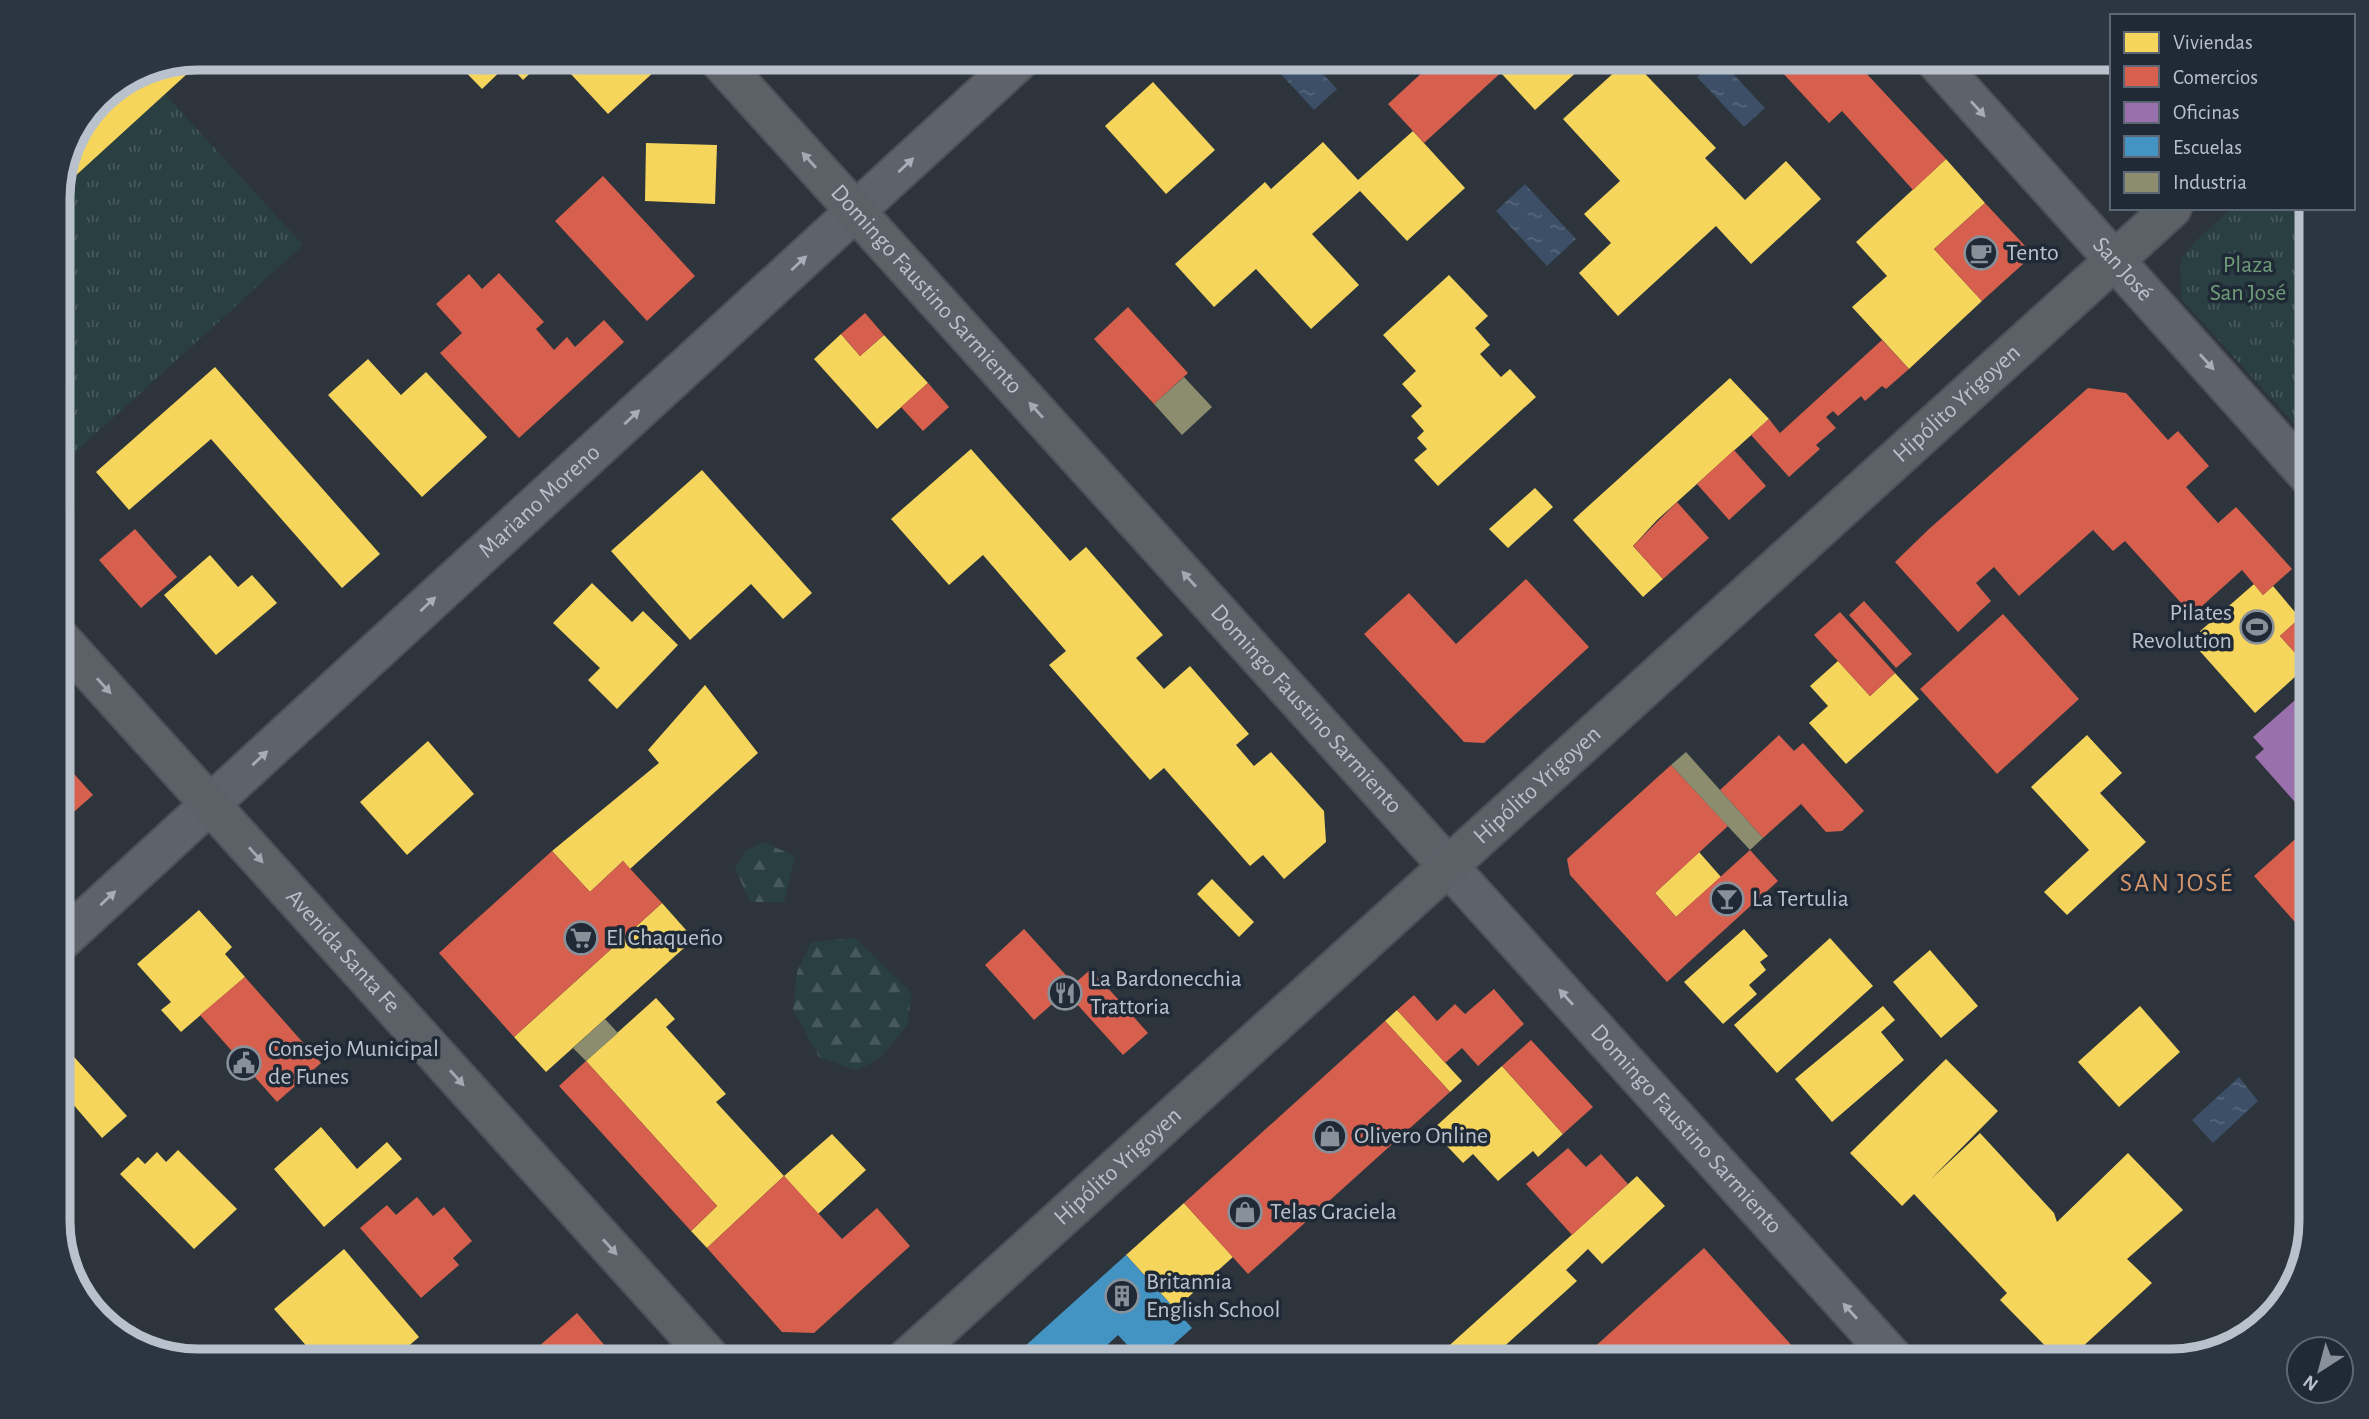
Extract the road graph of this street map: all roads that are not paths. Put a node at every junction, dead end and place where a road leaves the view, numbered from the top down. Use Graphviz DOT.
graph roads {
  1 [pos="728,70"];
  2 [pos="1009,70"];
  3 [pos="1944,70"];
  4 [pos="2170,210"];
  5 [pos="855,211"];
  6 [pos="2114,260"];
  7 [pos="2299,466"];
  8 [pos="70,649"];
  9 [pos="210,804"];
  10 [pos="1448,866"];
  11 [pos="70,933"];
  12 [pos="702,1349"];
  13 [pos="917,1349"];
  14 [pos="1885,1349"];
  5 -- 1 [label="main road, Domingo Faustino Sarmiento, one-way"];
  5 -- 2 [label="street, Mariano Moreno, one-way"];
  3 -- 6 [label="street, San José, one-way"];
  4 -- 6 [label="main road, Hipólito Yrigoyen"];
  9 -- 5 [label="street, Mariano Moreno, one-way"];
  10 -- 5 [label="main road, Domingo Faustino Sarmiento, one-way"];
  6 -- 7 [label="street, San José, one-way"];
  6 -- 10 [label="main road, Hipólito Yrigoyen"];
  8 -- 9 [label="main road, Avenida Santa Fe, one-way"];
  11 -- 9 [label="street, Mariano Moreno, one-way"];
  9 -- 12 [label="main road, Avenida Santa Fe, one-way"];
  10 -- 13 [label="main road, Hipólito Yrigoyen"];
  14 -- 10 [label="street, Domingo Faustino Sarmiento, one-way"];
}
